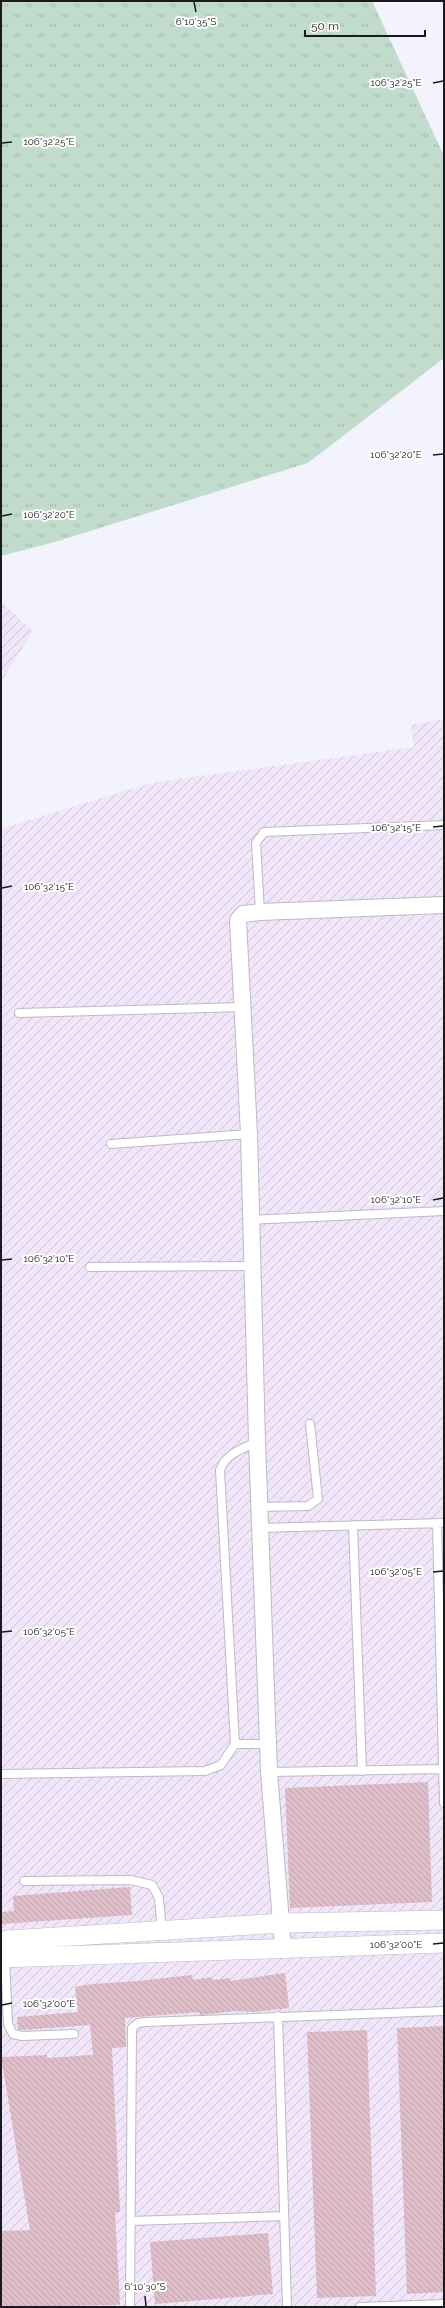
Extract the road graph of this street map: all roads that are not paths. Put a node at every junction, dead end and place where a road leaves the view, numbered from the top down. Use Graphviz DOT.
graph roads {
  1 [pos="444,825"];
  2 [pos="444,905"];
  3 [pos="260,912"];
  4 [pos="244,1007"];
  5 [pos="19,1013"];
  6 [pos="249,1134"];
  7 [pos="111,1144"];
  8 [pos="444,1211"];
  9 [pos="251,1220"];
  10 [pos="251,1266"];
  11 [pos="90,1267"];
  12 [pos="310,1424"];
  13 [pos="256,1442"];
  14 [pos="259,1507"];
  15 [pos="440,1523"];
  16 [pos="352,1525"];
  17 [pos="260,1528"];
  18 [pos="235,1744"];
  19 [pos="268,1744"];
  20 [pos="443,1770"];
  21 [pos="362,1771"];
  22 [pos="268,1772"];
  23 [pos="1,1774"];
  24 [pos="444,1803"];
  25 [pos="24,1881"];
  26 [pos="444,1920"];
  27 [pos="283,1923"];
  28 [pos="162,1932"];
  29 [pos="444,1943"];
  30 [pos="283,1947"];
  31 [pos="4,1950"];
  32 [pos="444,2011"];
  33 [pos="278,2016"];
  34 [pos="74,2034"];
  35 [pos="284,2216"];
  36 [pos="131,2221"];
  37 [pos="444,2304"];
  38 [pos="130,2307"];
  39 [pos="287,2307"];
  40 [pos="360,2307"];
  1 -- 3 [label="lane"];
  2 -- 3 [label="street"];
  3 -- 4 [label="street"];
  4 -- 5 [label="lane"];
  4 -- 6 [label="street"];
  6 -- 7 [label="lane"];
  6 -- 9 [label="street"];
  8 -- 9 [label="lane"];
  9 -- 10 [label="street"];
  10 -- 11 [label="lane"];
  10 -- 13 [label="street"];
  12 -- 14 [label="lane"];
  13 -- 14 [label="street"];
  13 -- 18 [label="lane"];
  14 -- 17 [label="street"];
  15 -- 16 [label="lane"];
  15 -- 20 [label="lane"];
  16 -- 17 [label="lane"];
  16 -- 21 [label="lane"];
  17 -- 19 [label="street"];
  18 -- 19 [label="lane"];
  18 -- 23 [label="lane"];
  19 -- 22 [label="street"];
  20 -- 21 [label="lane"];
  20 -- 24 [label="lane"];
  21 -- 22 [label="lane"];
  22 -- 27 [label="street"];
  25 -- 28 [label="lane"];
  26 -- 27 [label="street"];
  27 -- 28 [label="street"];
  27 -- 30 [label="street"];
  28 -- 31 [label="street"];
  29 -- 30 [label="street"];
  30 -- 31 [label="street"];
  31 -- 34 [label="lane"];
  32 -- 33 [label="lane"];
  33 -- 35 [label="lane"];
  33 -- 36 [label="lane"];
  35 -- 36 [label="lane"];
  35 -- 39 [label="lane"];
  36 -- 38 [label="lane"];
  37 -- 40 [label="lane"];
}
